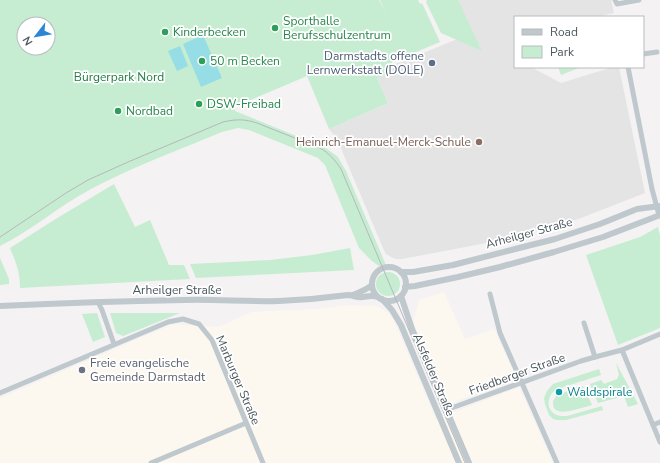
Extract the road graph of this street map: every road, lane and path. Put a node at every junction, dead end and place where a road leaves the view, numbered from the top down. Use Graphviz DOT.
graph roads {
  1 [pos="615,0"];
  2 [pos="639,0"];
  3 [pos="657,52"];
  4 [pos="644,54"];
  5 [pos="628,68"];
  6 [pos="658,206"];
  7 [pos="659,215"];
  8 [pos="401,272"];
  9 [pos="372,285"];
  10 [pos="405,287"];
  11 [pos="490,294"];
  12 [pos="353,295"];
  13 [pos="401,296"];
  14 [pos="380,298"];
  15 [pos="98,302"];
  16 [pos="0,306"];
  17 [pos="584,323"];
  18 [pos="660,334"];
  19 [pos="114,344"];
  20 [pos="622,350"];
  21 [pos="595,357"];
  22 [pos="522,382"];
  23 [pos="0,393"];
  24 [pos="446,410"];
  25 [pos="660,422"];
  26 [pos="246,423"];
  27 [pos="653,425"];
  28 [pos="660,442"];
  29 [pos="151,463"];
  30 [pos="263,463"];
  31 [pos="459,463"];
  32 [pos="469,463"];
  33 [pos="557,463"];
  1 -- 2 [label="street"];
  3 -- 4 [label="street"];
  5 -- 6 [label="street"];
  6 -- 7 [label="street"];
  6 -- 8 [label="street, Arheilger Straße"];
  7 -- 10 [label="street, Arheilger Straße"];
  8 -- 9 [label="street, Arheilger Straße"];
  8 -- 10 [label="street"];
  9 -- 12 [label="street, Arheilger Straße"];
  9 -- 14 [label="street"];
  10 -- 13 [label="street"];
  11 -- 22 [label="street"];
  12 -- 14 [label="street, Arheilger Straße"];
  12 -- 15 [label="street, Arheilger Straße"];
  13 -- 14 [label="street, Arheilger Straße"];
  13 -- 24 [label="street, Alsfelder Straße"];
  14 -- 31 [label="street, Alsfelder Straße"];
  15 -- 16 [label="street, Arheilger Straße"];
  15 -- 19 [label="street"];
  17 -- 21 [label="street"];
  18 -- 20 [label="street, Friedberger Straße"];
  19 -- 23 [label="street, Marburger Straße"];
  19 -- 26 [label="street, Marburger Straße"];
  20 -- 21 [label="street, Friedberger Straße"];
  20 -- 27 [label="street"];
  21 -- 22 [label="street, Friedberger Straße"];
  22 -- 24 [label="street, Friedberger Straße"];
  22 -- 33 [label="street"];
  24 -- 32 [label="street, Alsfelder Straße"];
  25 -- 27 [label="street"];
  26 -- 29 [label="street"];
  26 -- 30 [label="street, Marburger Straße"];
  27 -- 28 [label="street"];
}
